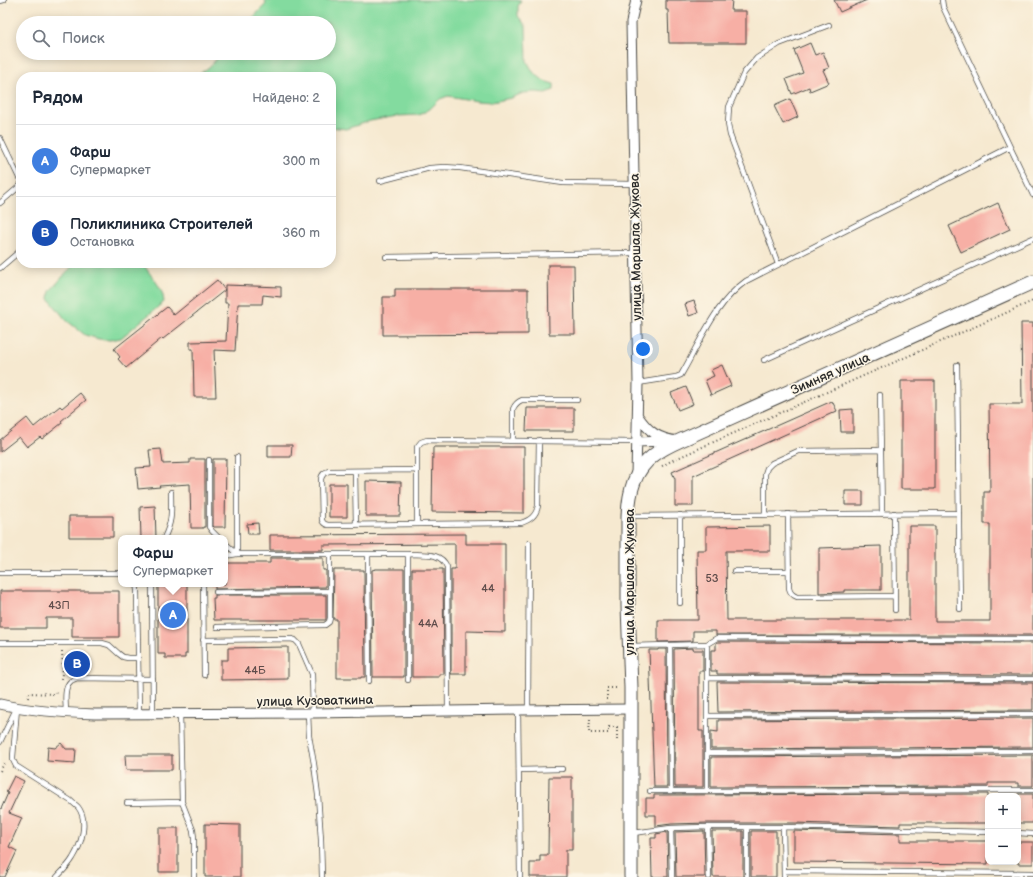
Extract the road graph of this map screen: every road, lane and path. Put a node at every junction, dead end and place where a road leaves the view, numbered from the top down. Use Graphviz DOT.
graph roads {
  1 [pos="4,0"];
  2 [pos="636,0"];
  3 [pos="942,0"];
  4 [pos="0,1"];
  5 [pos="829,25"];
  6 [pos="0,138"];
  7 [pos="1010,147"];
  8 [pos="16,172"];
  9 [pos="380,181"];
  10 [pos="634,184"];
  11 [pos="16,189"];
  12 [pos="1033,195"];
  13 [pos="0,203"];
  14 [pos="1033,238"];
  15 [pos="635,253"];
  16 [pos="16,254"];
  17 [pos="386,257"];
  18 [pos="778,264"];
  19 [pos="0,268"];
  20 [pos="1033,282"];
  21 [pos="1033,301"];
  22 [pos="764,360"];
  23 [pos="957,365"];
  24 [pos="638,383"];
  25 [pos="880,395"];
  26 [pos="577,400"];
  27 [pos="638,416"];
  28 [pos="513,440"];
  29 [pos="539,440"];
  30 [pos="679,441"];
  31 [pos="637,442"];
  32 [pos="882,450"];
  33 [pos="237,457"];
  34 [pos="209,460"];
  35 [pos="662,466"];
  36 [pos="417,470"];
  37 [pos="355,471"];
  38 [pos="636,476"];
  39 [pos="171,492"];
  40 [pos="959,513"];
  41 [pos="788,514"];
  42 [pos="882,514"];
  43 [pos="894,514"];
  44 [pos="680,515"];
  45 [pos="765,515"];
  46 [pos="628,516"];
  47 [pos="417,524"];
  48 [pos="356,525"];
  49 [pos="166,535"];
  50 [pos="216,535"];
  51 [pos="528,544"];
  52 [pos="228,546"];
  53 [pos="237,554"];
  54 [pos="330,554"];
  55 [pos="368,554"];
  56 [pos="408,554"];
  57 [pos="228,556"];
  58 [pos="734,571"];
  59 [pos="788,571"];
  60 [pos="0,573"];
  61 [pos="118,573"];
  62 [pos="136,587"];
  63 [pos="152,587"];
  64 [pos="202,587"];
  65 [pos="330,591"];
  66 [pos="216,592"];
  67 [pos="895,596"];
  68 [pos="680,602"];
  69 [pos="960,609"];
  70 [pos="895,610"];
  71 [pos="216,627"];
  72 [pos="1033,639"];
  73 [pos="203,640"];
  74 [pos="0,643"];
  75 [pos="61,643"];
  76 [pos="707,644"];
  77 [pos="670,645"];
  78 [pos="630,646"];
  79 [pos="138,658"];
  80 [pos="63,669"];
  81 [pos="78,669"];
  82 [pos="204,674"];
  83 [pos="707,678"];
  84 [pos="138,679"];
  85 [pos="153,679"];
  86 [pos="1033,679"];
  87 [pos="61,680"];
  88 [pos="408,680"];
  89 [pos="369,681"];
  90 [pos="60,686"];
  91 [pos="373,701"];
  92 [pos="357,702"];
  93 [pos="0,704"];
  94 [pos="17,708"];
  95 [pos="27,709"];
  96 [pos="590,709"];
  97 [pos="518,710"];
  98 [pos="528,710"];
  99 [pos="631,710"];
  100 [pos="448,711"];
  101 [pos="66,713"];
  102 [pos="310,713"];
  103 [pos="139,714"];
  104 [pos="153,714"];
  105 [pos="180,714"];
  106 [pos="1033,714"];
  107 [pos="707,716"];
  108 [pos="617,727"];
  109 [pos="0,742"];
  110 [pos="1033,750"];
  111 [pos="707,753"];
  112 [pos="562,769"];
  113 [pos="519,770"];
  114 [pos="706,790"];
  115 [pos="1033,790"];
  116 [pos="650,791"];
  117 [pos="671,791"];
  118 [pos="182,802"];
  119 [pos="127,803"];
  120 [pos="708,827"];
  121 [pos="747,827"];
  122 [pos="783,827"];
  123 [pos="671,828"];
  124 [pos="985,832"];
  125 [pos="1021,833"];
  126 [pos="630,834"];
  127 [pos="1033,834"];
  128 [pos="784,871"];
  129 [pos="1033,873"];
  130 [pos="57,877"];
  131 [pos="194,877"];
  132 [pos="322,877"];
  133 [pos="520,877"];
  134 [pos="631,877"];
  135 [pos="672,877"];
  136 [pos="709,877"];
  137 [pos="747,877"];
  138 [pos="784,877"];
  1 -- 4 [label="lane"];
  2 -- 10 [label="street, улица Маршала Жукова"];
  3 -- 7 [label="lane"];
  5 -- 18 [label="lane"];
  6 -- 8 [label="lane"];
  7 -- 12 [label="lane"];
  7 -- 18 [label="lane"];
  9 -- 10 [label="lane"];
  10 -- 15 [label="street, улица Маршала Жукова"];
  11 -- 13 [label="lane"];
  14 -- 22 [label="lane"];
  15 -- 17 [label="lane"];
  15 -- 24 [label="street, улица Маршала Жукова"];
  16 -- 19 [label="lane"];
  18 -- 24 [label="lane"];
  20 -- 30 [label="main road, Зимняя улица"];
  21 -- 35 [label="path"];
  23 -- 40 [label="lane"];
  24 -- 27 [label="street, улица Маршала Жукова"];
  25 -- 32 [label="lane"];
  26 -- 28 [label="lane"];
  27 -- 30 [label="street"];
  27 -- 31 [label="street, улица Маршала Жукова"];
  28 -- 29 [label="lane"];
  28 -- 36 [label="lane"];
  29 -- 31 [label="lane"];
  29 -- 47 [label="lane"];
  30 -- 31 [label="street"];
  30 -- 38 [label="main road, Зимняя улица"];
  31 -- 38 [label="street, улица Маршала Жукова"];
  32 -- 42 [label="lane"];
  32 -- 45 [label="lane"];
  33 -- 53 [label="lane"];
  34 -- 50 [label="lane"];
  36 -- 37 [label="lane"];
  36 -- 47 [label="lane"];
  37 -- 48 [label="lane"];
  37 -- 48 [label="lane"];
  38 -- 46 [label="main road, улица Маршала Жукова"];
  39 -- 49 [label="lane"];
  40 -- 43 [label="lane"];
  40 -- 69 [label="lane"];
  41 -- 42 [label="lane"];
  41 -- 45 [label="lane"];
  41 -- 59 [label="lane"];
  42 -- 43 [label="lane"];
  43 -- 67 [label="lane"];
  44 -- 45 [label="lane"];
  44 -- 46 [label="lane"];
  44 -- 68 [label="lane"];
  46 -- 78 [label="main road, улица Маршала Жукова"];
  47 -- 48 [label="lane"];
  51 -- 98 [label="lane"];
  52 -- 53 [label="lane"];
  53 -- 54 [label="lane"];
  53 -- 57 [label="lane"];
  54 -- 55 [label="lane"];
  54 -- 65 [label="lane"];
  55 -- 56 [label="lane"];
  55 -- 89 [label="lane"];
  56 -- 88 [label="lane"];
  56 -- 100 [label="lane"];
  58 -- 59 [label="lane"];
  59 -- 67 [label="lane"];
  60 -- 61 [label="lane"];
  62 -- 79 [label="lane"];
  63 -- 85 [label="lane"];
  64 -- 73 [label="lane"];
  65 -- 66 [label="lane"];
  65 -- 71 [label="lane"];
  67 -- 70 [label="lane"];
  72 -- 76 [label="lane"];
  73 -- 82 [label="lane"];
  73 -- 102 [label="lane"];
  74 -- 75 [label="lane"];
  75 -- 79 [label="lane"];
  75 -- 80 [label="path"];
  76 -- 77 [label="lane"];
  76 -- 83 [label="lane"];
  77 -- 78 [label="lane"];
  77 -- 117 [label="lane"];
  78 -- 99 [label="main road, улица Маршала Жукова"];
  79 -- 84 [label="lane"];
  80 -- 81 [label="path"];
  80 -- 87 [label="path"];
  83 -- 86 [label="lane"];
  83 -- 107 [label="lane"];
  84 -- 85 [label="lane"];
  84 -- 101 [label="lane"];
  84 -- 103 [label="lane"];
  85 -- 104 [label="lane"];
  90 -- 95 [label="path"];
  91 -- 92 [label="path"];
  93 -- 94 [label="street, улица Кузоваткина"];
  94 -- 95 [label="street, улица Кузоваткина"];
  94 -- 109 [label="lane"];
  94 -- 130 [label="lane"];
  95 -- 101 [label="street, улица Кузоваткина"];
  96 -- 98 [label="street, улица Кузоваткина"];
  96 -- 99 [label="street, улица Кузоваткина"];
  96 -- 108 [label="path"];
  97 -- 98 [label="street, улица Кузоваткина"];
  97 -- 100 [label="street, улица Кузоваткина"];
  97 -- 113 [label="lane"];
  99 -- 126 [label="main road, улица Маршала Жукова"];
  100 -- 102 [label="street, улица Кузоваткина"];
  101 -- 103 [label="street, улица Кузоваткина"];
  102 -- 105 [label="street, улица Кузоваткина"];
  102 -- 132 [label="lane"];
  103 -- 104 [label="street, улица Кузоваткина"];
  104 -- 105 [label="street, улица Кузоваткина"];
  105 -- 118 [label="lane"];
  106 -- 107 [label="lane"];
  107 -- 111 [label="lane"];
  110 -- 111 [label="lane"];
  111 -- 114 [label="lane"];
  112 -- 113 [label="lane"];
  113 -- 133 [label="lane"];
  114 -- 115 [label="lane"];
  114 -- 117 [label="lane"];
  116 -- 117 [label="lane"];
  118 -- 119 [label="lane"];
  118 -- 131 [label="lane"];
  120 -- 121 [label="lane"];
  120 -- 123 [label="lane"];
  120 -- 136 [label="lane"];
  121 -- 122 [label="lane"];
  121 -- 137 [label="lane"];
  122 -- 124 [label="lane"];
  122 -- 128 [label="lane"];
  123 -- 126 [label="lane"];
  123 -- 135 [label="lane"];
  125 -- 127 [label="lane"];
  126 -- 134 [label="main road, улица Маршала Жукова"];
  128 -- 129 [label="lane"];
  128 -- 138 [label="lane"];
}
